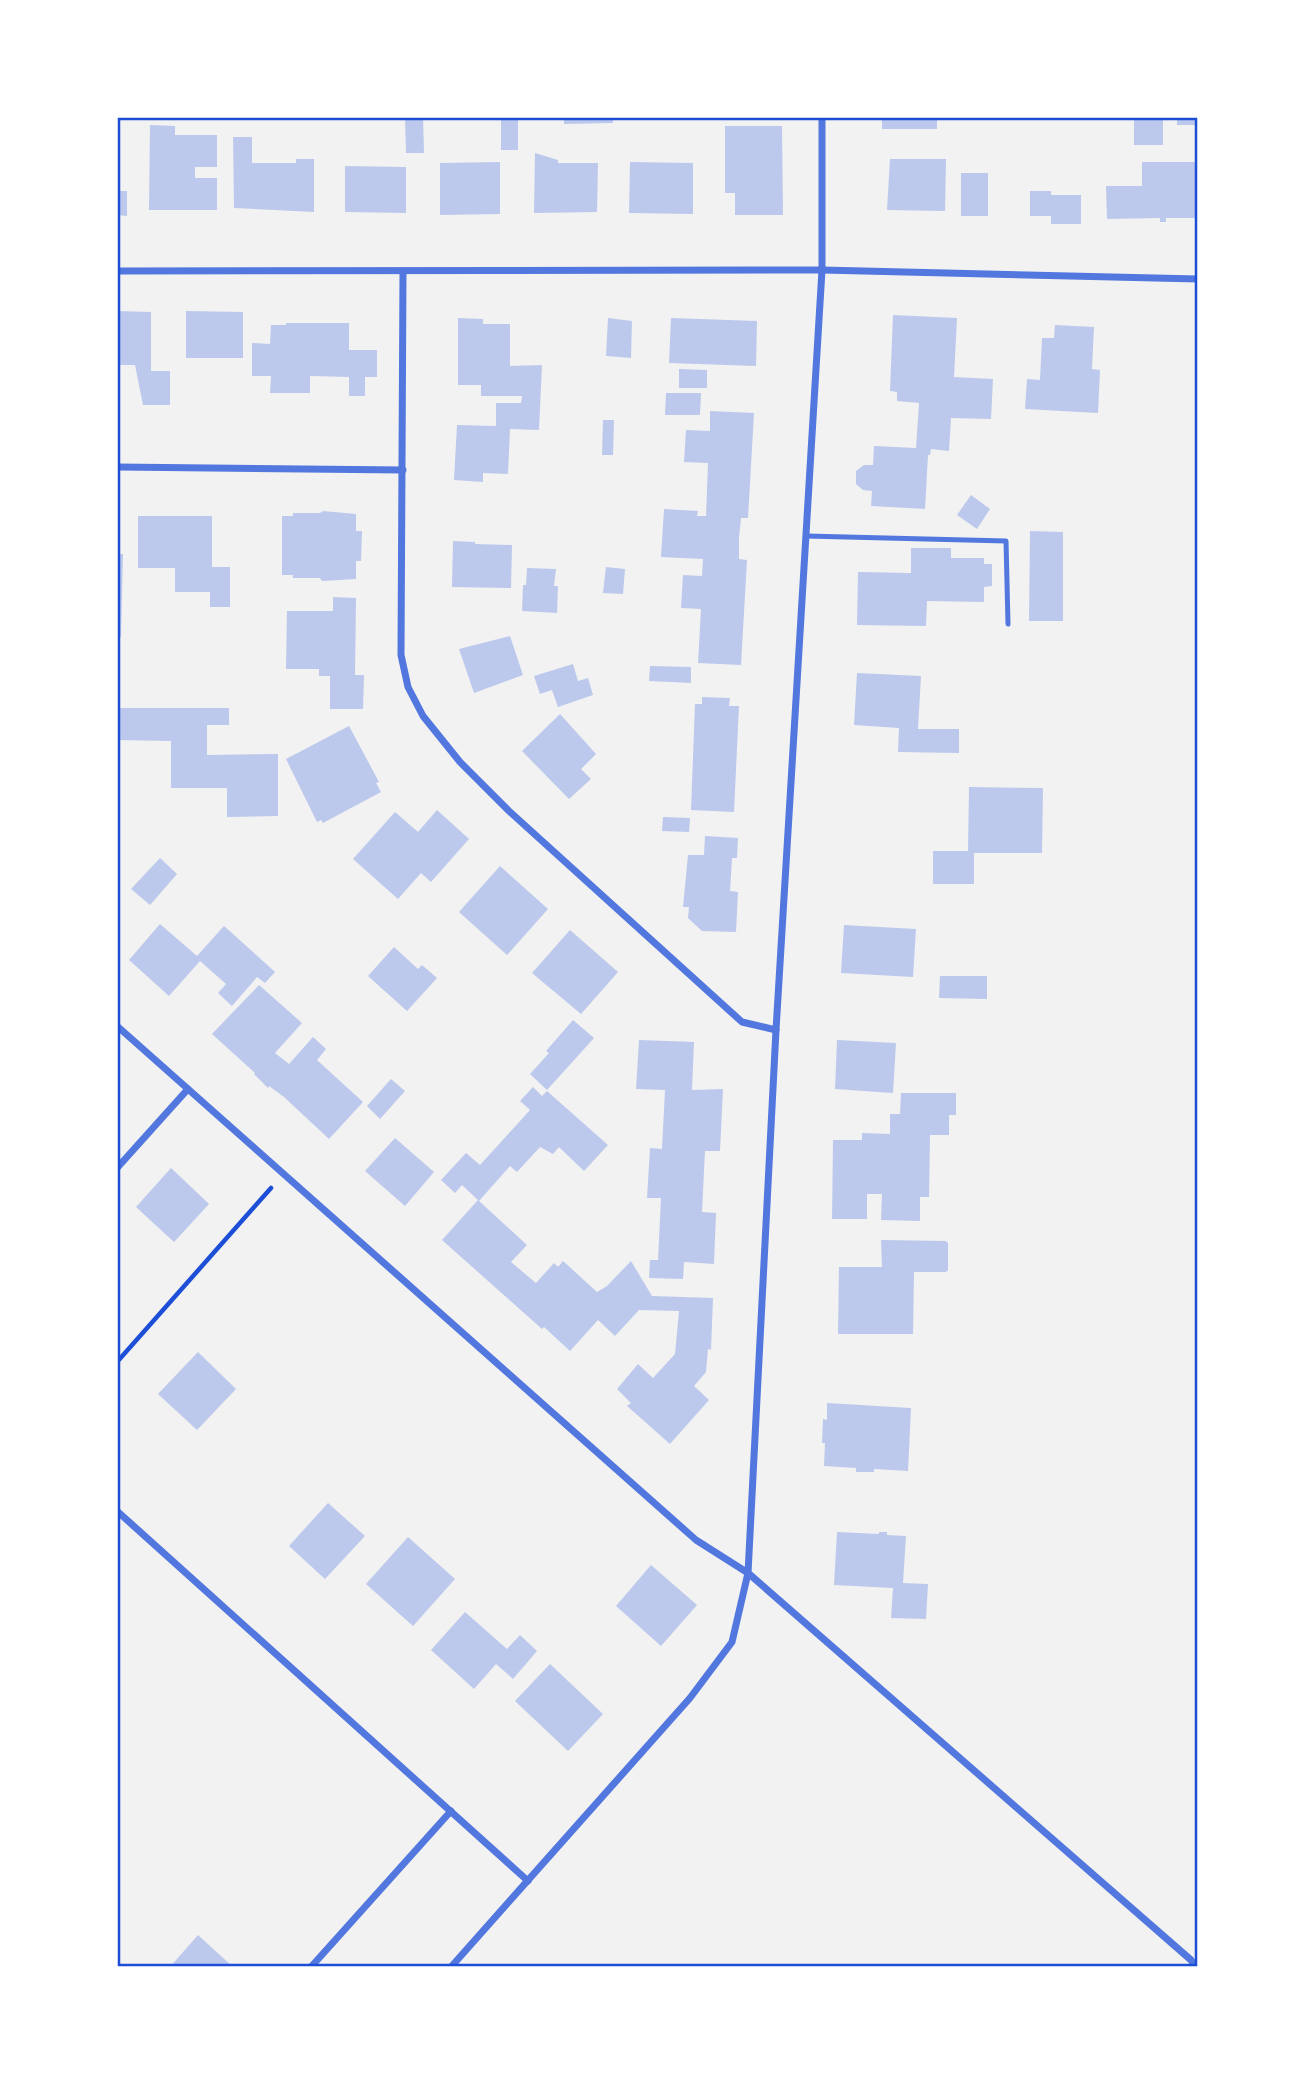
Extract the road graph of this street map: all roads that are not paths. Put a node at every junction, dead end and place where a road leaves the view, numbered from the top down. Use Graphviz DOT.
graph roads {
  1 [pos="821,117"];
  2 [pos="822,270"];
  3 [pos="117,271"];
  4 [pos="403,271"];
  5 [pos="1198,279"];
  6 [pos="117,467"];
  7 [pos="403,470"];
  8 [pos="806,536"];
  9 [pos="1008,624"];
  10 [pos="117,1026"];
  11 [pos="776,1030"];
  12 [pos="188,1089"];
  13 [pos="117,1168"];
  14 [pos="117,1511"];
  15 [pos="748,1573"];
  16 [pos="451,1811"];
  17 [pos="528,1881"];
  18 [pos="310,1967"];
  19 [pos="451,1967"];
  20 [pos="1195,1967"];
  1 -- 2 [label="street"];
  2 -- 4 [label="street"];
  2 -- 5 [label="street"];
  2 -- 8 [label="street"];
  3 -- 4 [label="street"];
  4 -- 7 [label="street"];
  6 -- 7 [label="street"];
  7 -- 11 [label="street"];
  8 -- 9 [label="lane"];
  8 -- 11 [label="street"];
  10 -- 12 [label="street"];
  11 -- 15 [label="street"];
  12 -- 13 [label="street"];
  12 -- 15 [label="street"];
  14 -- 16 [label="street"];
  15 -- 17 [label="street"];
  15 -- 20 [label="street"];
  16 -- 17 [label="street"];
  16 -- 18 [label="street"];
  17 -- 19 [label="street"];
}
